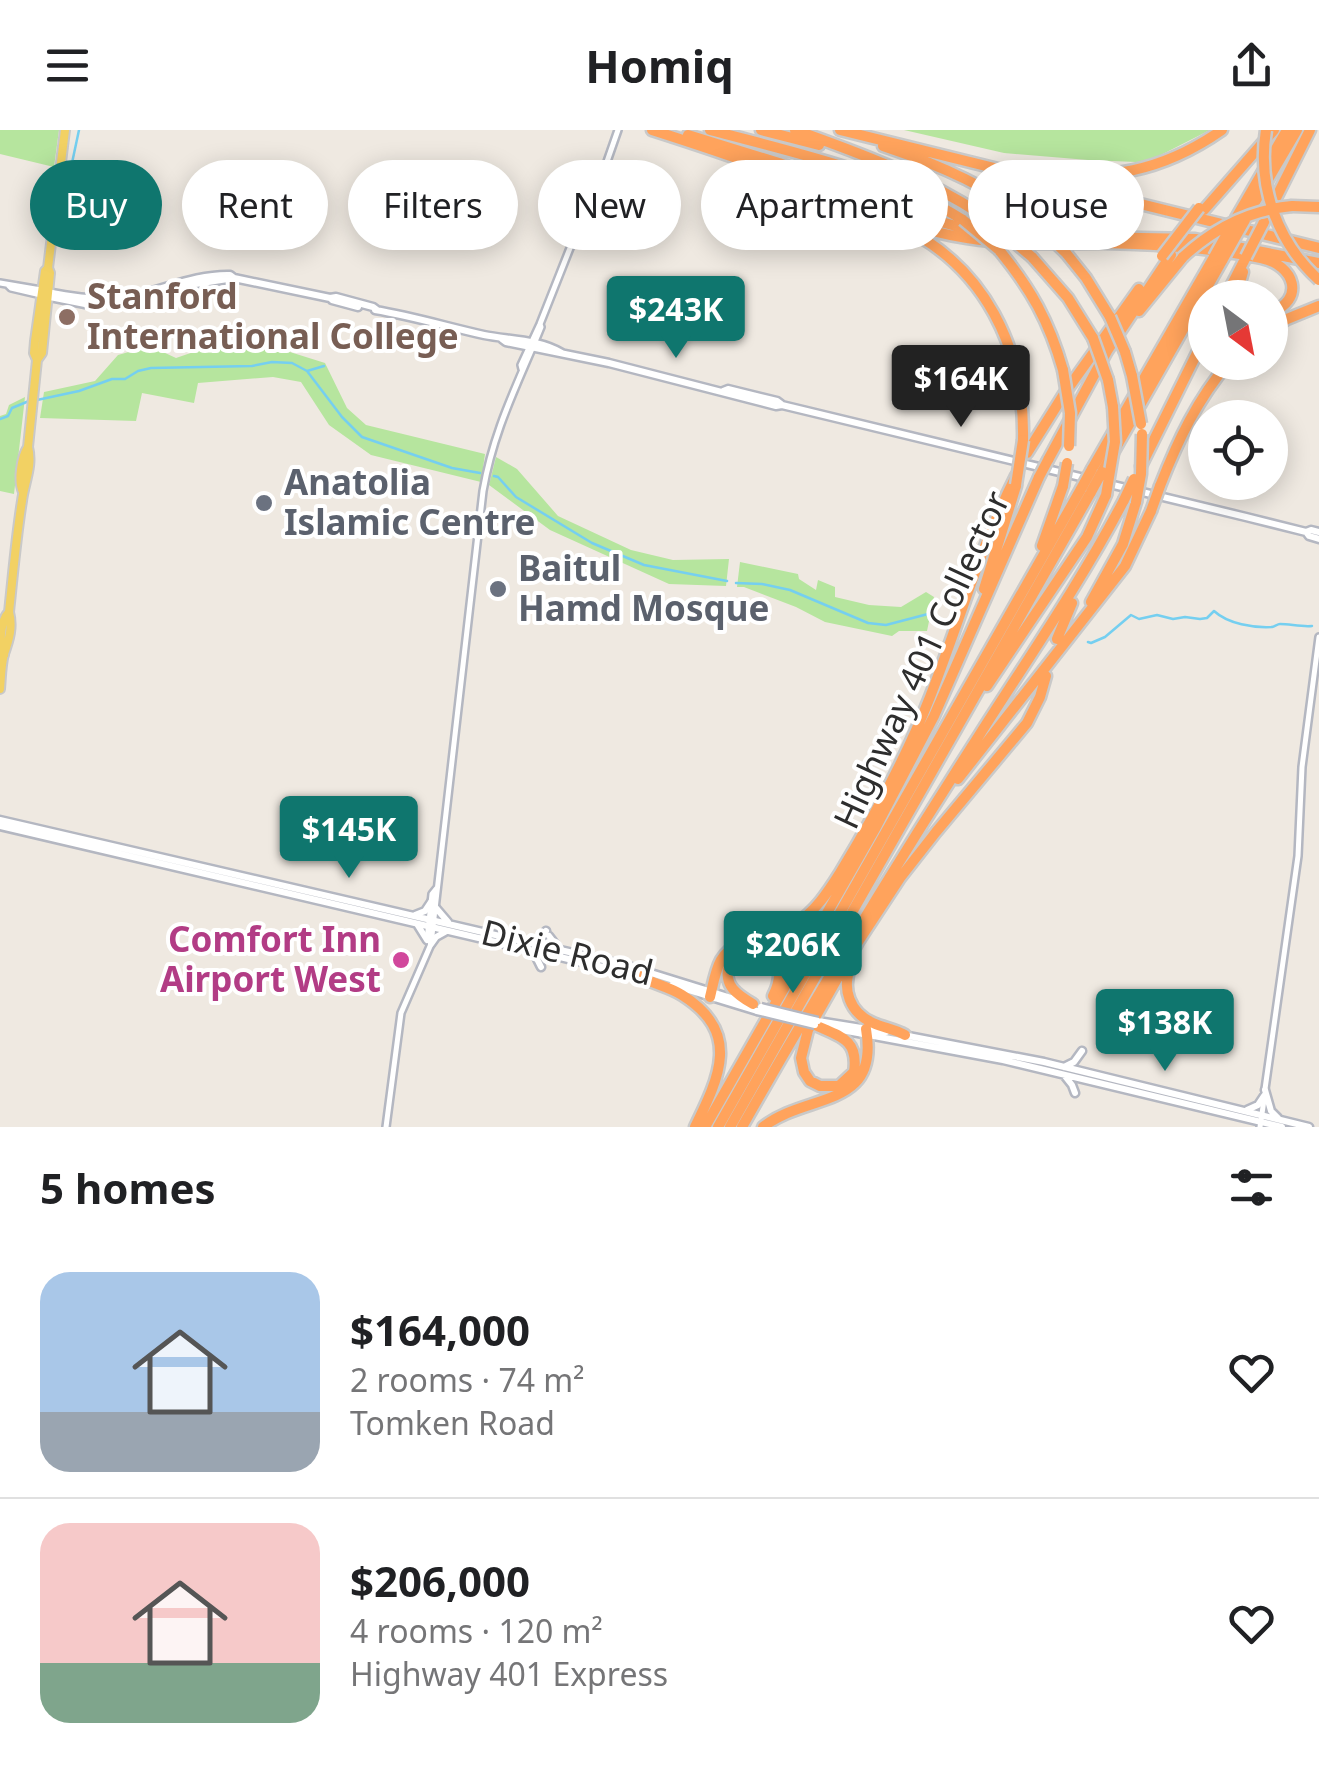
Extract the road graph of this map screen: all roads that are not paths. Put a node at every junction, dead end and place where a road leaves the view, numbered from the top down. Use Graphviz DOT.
graph roads {
  1 [pos="65,130"];
  2 [pos="618,130"];
  3 [pos="652,130"];
  4 [pos="671,130"];
  5 [pos="710,130"];
  6 [pos="760,130"];
  7 [pos="795,130"];
  8 [pos="830,130"];
  9 [pos="840,130"];
  10 [pos="1222,130"];
  11 [pos="1266,130"];
  12 [pos="1274,130"];
  13 [pos="1287,130"];
  14 [pos="1296,130"];
  15 [pos="1310,130"];
  16 [pos="859,154"];
  17 [pos="743,160"];
  18 [pos="968,161"];
  19 [pos="1144,168"];
  20 [pos="1144,204"];
  21 [pos="1319,207"];
  22 [pos="1240,219"];
  23 [pos="948,235"];
  24 [pos="1319,248"];
  25 [pos="941,250"];
  26 [pos="1172,256"];
  27 [pos="1243,264"];
  28 [pos="1319,264"];
  29 [pos="47,273"];
  30 [pos="1235,280"];
  31 [pos="1240,280"];
  32 [pos="1319,280"];
  33 [pos="4,284"];
  34 [pos="27,286"];
  35 [pos="44,293"];
  36 [pos="65,298"];
  37 [pos="1288,298"];
  38 [pos="1319,306"];
  39 [pos="45,314"];
  40 [pos="1288,319"];
  41 [pos="531,346"];
  42 [pos="38,360"];
  43 [pos="1188,371"];
  44 [pos="1214,380"];
  45 [pos="1016,481"];
  46 [pos="1086,490"];
  47 [pos="1130,501"];
  48 [pos="1106,535"];
  49 [pos="1319,536"];
  50 [pos="1009,617"];
  51 [pos="1319,637"];
  52 [pos="1062,640"];
  53 [pos="960,657"];
  54 [pos="1046,676"];
  55 [pos="0,689"];
  56 [pos="954,732"];
  57 [pos="935,807"];
  58 [pos="3,823"];
  59 [pos="434,905"];
  60 [pos="874,917"];
  61 [pos="415,919"];
  62 [pos="431,923"];
  63 [pos="449,926"];
  64 [pos="429,945"];
  65 [pos="526,945"];
  66 [pos="560,950"];
  67 [pos="541,967"];
  68 [pos="638,975"];
  69 [pos="711,994"];
  70 [pos="757,1008"];
  71 [pos="816,1023"];
  72 [pos="867,1032"];
  73 [pos="905,1035"];
  74 [pos="752,1042"];
  75 [pos="1082,1052"];
  76 [pos="1063,1071"];
  77 [pos="1075,1092"];
  78 [pos="1265,1093"];
  79 [pos="1242,1114"];
  80 [pos="1259,1123"];
  81 [pos="1280,1125"];
  82 [pos="386,1127"];
  83 [pos="695,1127"];
  84 [pos="705,1127"];
  85 [pos="718,1127"];
  86 [pos="730,1127"];
  87 [pos="742,1127"];
  88 [pos="764,1127"];
  89 [pos="1310,1127"];
  1 -- 29 [label="main road"];
  2 -- 41 [label="street"];
  3 -- 17 [label="highway"];
  4 -- 28 [label="highway"];
  5 -- 50 [label="highway, bridge"];
  6 -- 16 [label="highway"];
  7 -- 16 [label="highway"];
  8 -- 47 [label="highway, bridge"];
  9 -- 18 [label="highway"];
  10 -- 19 [label="highway"];
  11 -- 32 [label="highway, bridge"];
  12 -- 26 [label="highway, bridge"];
  13 -- 22 [label="highway"];
  14 -- 22 [label="highway"];
  15 -- 27 [label="highway, bridge"];
  16 -- 56 [label="highway, bridge"];
  20 -- 24 [label="highway"];
  21 -- 26 [label="highway, bridge"];
  22 -- 46 [label="highway, bridge"];
  23 -- 37 [label="highway"];
  25 -- 45 [label="highway, bridge"];
  26 -- 45 [label="highway, bridge"];
  26 -- 53 [label="highway, Highway 401 Collector, bridge"];
  27 -- 30 [label="highway"];
  27 -- 31 [label="highway"];
  29 -- 34 [label="street"];
  29 -- 35 [label="main road"];
  29 -- 36 [label="main road"];
  33 -- 34 [label="street"];
  33 -- 35 [label="street"];
  34 -- 35 [label="street"];
  35 -- 36 [label="main road"];
  35 -- 39 [label="main road"];
  35 -- 42 [label="main road"];
  36 -- 39 [label="main road"];
  36 -- 41 [label="main road"];
  38 -- 40 [label="highway"];
  39 -- 42 [label="main road"];
  41 -- 49 [label="main road"];
  41 -- 59 [label="street"];
  42 -- 55 [label="main road"];
  43 -- 47 [label="highway, Highway 401 Collector, bridge"];
  44 -- 52 [label="highway, bridge"];
  45 -- 53 [label="highway"];
  45 -- 69 [label="highway"];
  46 -- 50 [label="highway"];
  46 -- 56 [label="highway"];
  47 -- 48 [label="highway, Highway 401 Collector"];
  47 -- 52 [label="highway"];
  48 -- 52 [label="highway"];
  48 -- 57 [label="highway, Highway 401 Collector"];
  50 -- 85 [label="highway"];
  51 -- 78 [label="street"];
  52 -- 57 [label="highway"];
  53 -- 74 [label="highway, Highway 401 Collector"];
  54 -- 60 [label="highway"];
  56 -- 86 [label="highway"];
  57 -- 87 [label="highway, Highway 401 Collector"];
  58 -- 61 [label="main road, Dixie Road"];
  59 -- 61 [label="main road"];
  59 -- 62 [label="street"];
  59 -- 63 [label="main road"];
  60 -- 71 [label="highway"];
  60 -- 73 [label="highway"];
  61 -- 62 [label="main road, Dixie Road"];
  61 -- 64 [label="main road"];
  62 -- 63 [label="main road, Dixie Road"];
  62 -- 64 [label="street"];
  63 -- 64 [label="main road"];
  63 -- 65 [label="main road, Dixie Road"];
  64 -- 82 [label="street"];
  65 -- 66 [label="main road, Dixie Road"];
  65 -- 66 [label="main road"];
  65 -- 67 [label="main road"];
  65 -- 68 [label="main road, Dixie Road"];
  66 -- 69 [label="main road, Dixie Road"];
  68 -- 69 [label="main road, Dixie Road"];
  68 -- 83 [label="highway"];
  69 -- 70 [label="main road, Dixie Road"];
  70 -- 71 [label="main road, Dixie Road, bridge"];
  70 -- 74 [label="highway"];
  71 -- 72 [label="main road, Dixie Road"];
  72 -- 73 [label="main road, Dixie Road"];
  72 -- 76 [label="main road, Dixie Road"];
  72 -- 88 [label="highway"];
  73 -- 76 [label="main road, Dixie Road"];
  74 -- 84 [label="highway, Highway 401 Collector"];
  75 -- 76 [label="main road"];
  76 -- 77 [label="main road"];
  76 -- 79 [label="main road, Dixie Road"];
  78 -- 79 [label="main road"];
  78 -- 80 [label="street"];
  78 -- 81 [label="main road"];
  79 -- 80 [label="main road, Dixie Road"];
  80 -- 81 [label="main road, Dixie Road"];
  81 -- 89 [label="main road, Dixie Road"];
}
